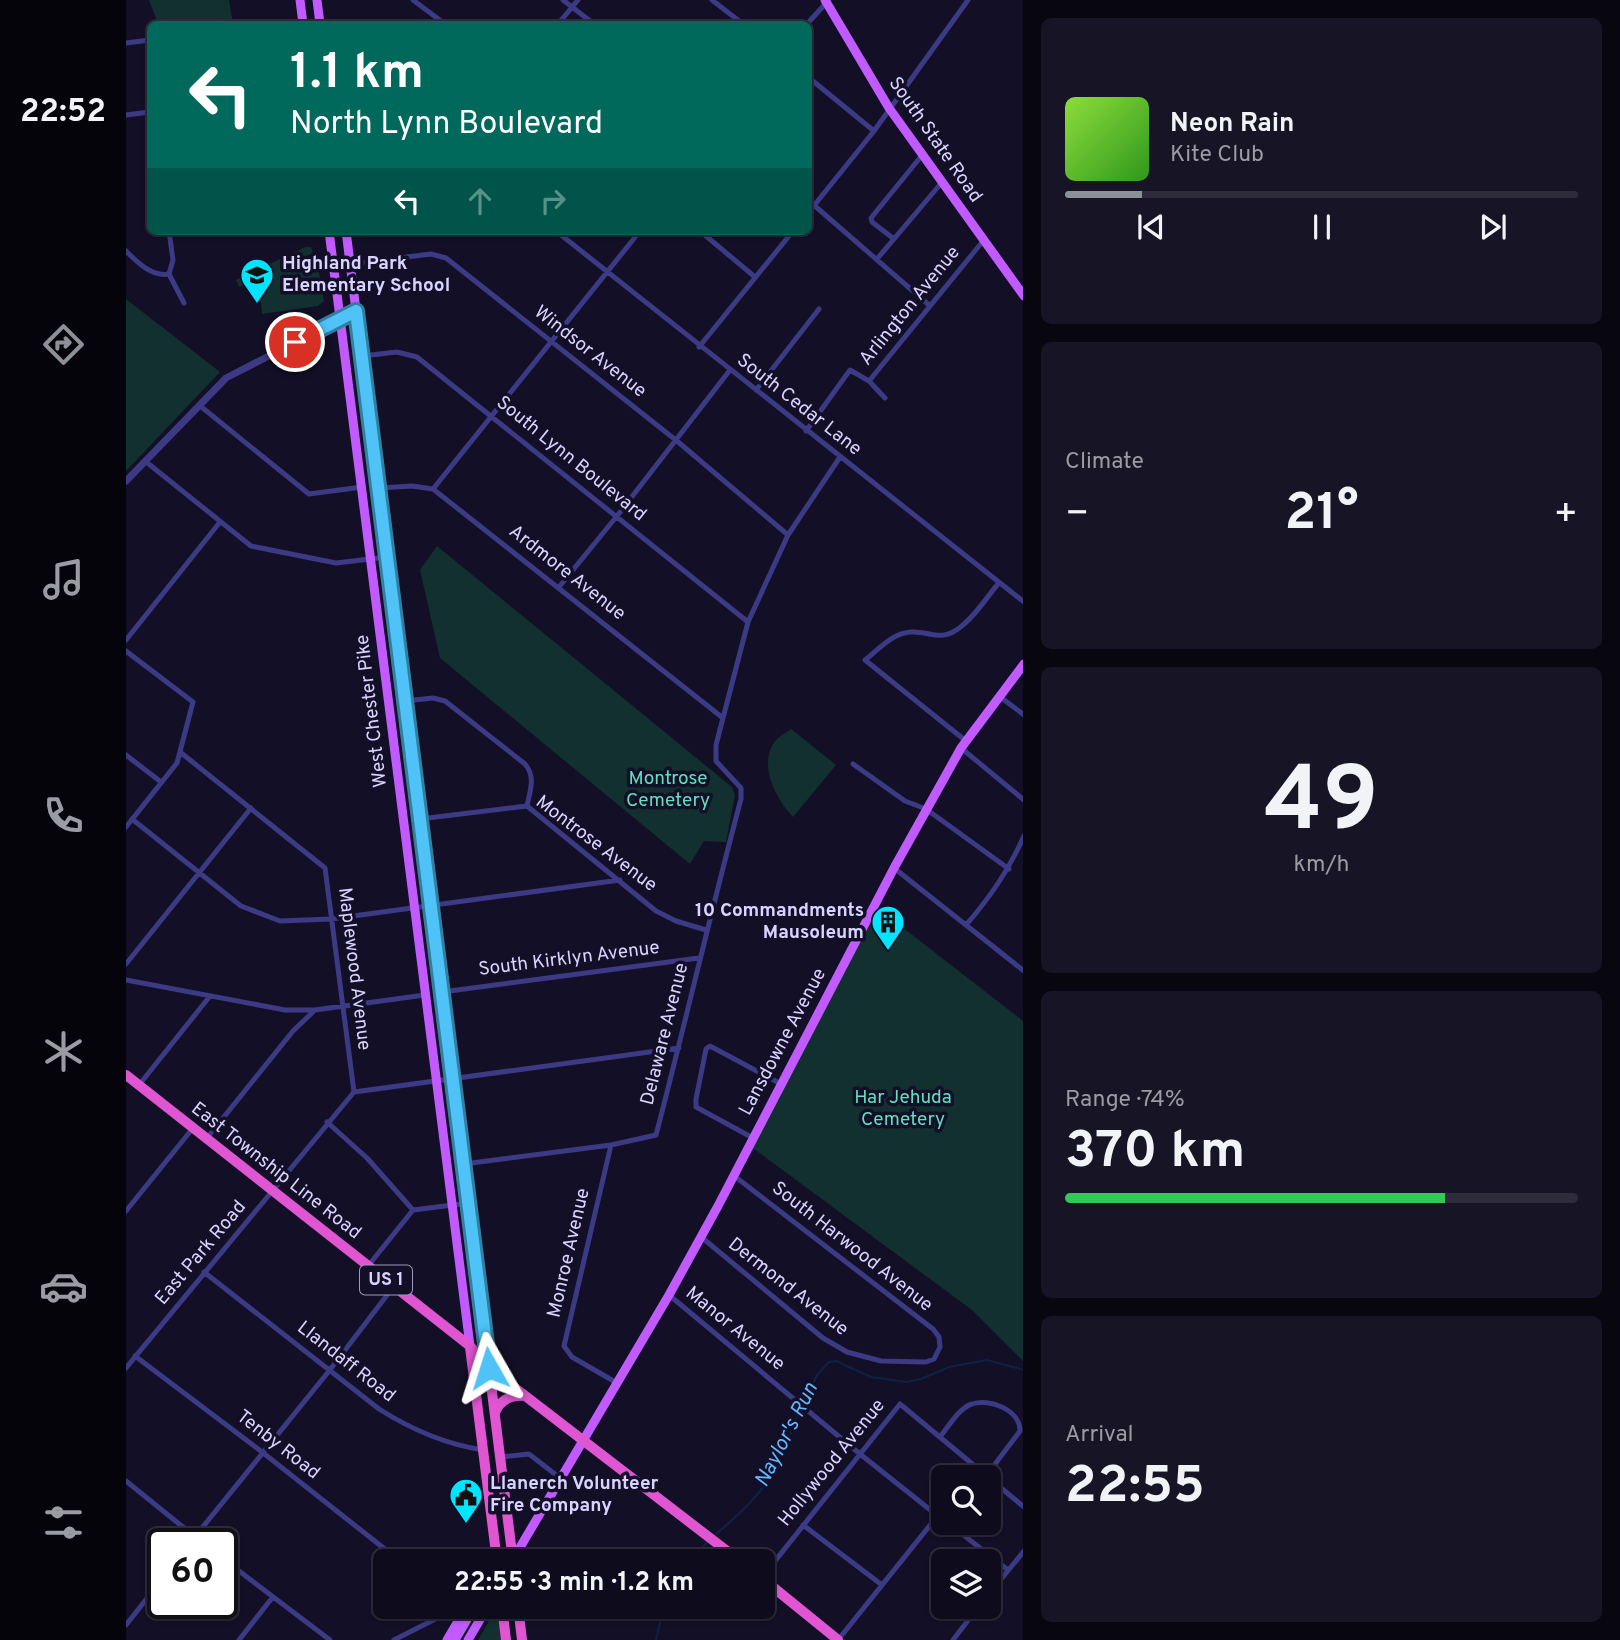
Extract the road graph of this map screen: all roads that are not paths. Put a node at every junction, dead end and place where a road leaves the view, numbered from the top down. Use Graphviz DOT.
graph roads {
  1 [pos="300,0"];
  2 [pos="317,0"];
  3 [pos="414,0"];
  4 [pos="563,0"];
  5 [pos="578,0"];
  6 [pos="712,0"];
  7 [pos="968,0"];
  8 [pos="827,1"];
  9 [pos="572,7"];
  10 [pos="303,21"];
  11 [pos="320,21"];
  12 [pos="441,21"];
  13 [pos="560,21"];
  14 [pos="590,21"];
  15 [pos="739,21"];
  16 [pos="810,21"];
  17 [pos="147,40"];
  18 [pos="126,43"];
  19 [pos="812,81"];
  20 [pos="889,108"];
  21 [pos="147,112"];
  22 [pos="126,115"];
  23 [pos="874,131"];
  24 [pos="923,154"];
  25 [pos="943,181"];
  26 [pos="812,203"];
  27 [pos="815,205"];
  28 [pos="812,208"];
  29 [pos="170,235"];
  30 [pos="330,235"];
  31 [pos="346,235"];
  32 [pos="561,235"];
  33 [pos="637,235"];
  34 [pos="705,235"];
  35 [pos="790,235"];
  36 [pos="894,239"];
  37 [pos="983,241"];
  38 [pos="126,251"];
  39 [pos="877,259"];
  40 [pos="350,264"];
  41 [pos="607,271"];
  42 [pos="169,274"];
  43 [pos="755,277"];
  44 [pos="1023,296"];
  45 [pos="184,303"];
  46 [pos="929,305"];
  47 [pos="819,309"];
  48 [pos="356,311"];
  49 [pos="340,319"];
  50 [pos="551,341"];
  51 [pos="699,347"];
  52 [pos="362,356"];
  53 [pos="730,370"];
  54 [pos="869,381"];
  55 [pos="757,390"];
  56 [pos="886,398"];
  57 [pos="199,405"];
  58 [pos="492,416"];
  59 [pos="806,430"];
  60 [pos="677,441"];
  61 [pos="840,457"];
  62 [pos="145,461"];
  63 [pos="126,481"];
  64 [pos="362,487"];
  65 [pos="379,488"];
  66 [pos="433,489"];
  67 [pos="617,516"];
  68 [pos="220,522"];
  69 [pos="788,535"];
  70 [pos="387,557"];
  71 [pos="371,559"];
  72 [pos="998,583"];
  73 [pos="559,587"];
  74 [pos="1023,602"];
  75 [pos="748,621"];
  76 [pos="126,640"];
  77 [pos="126,651"];
  78 [pos="1023,664"];
  79 [pos="999,696"];
  80 [pos="405,701"];
  81 [pos="1023,715"];
  82 [pos="723,718"];
  83 [pos="963,744"];
  84 [pos="180,752"];
  85 [pos="126,755"];
  86 [pos="853,764"];
  87 [pos="161,782"];
  88 [pos="1023,800"];
  89 [pos="527,806"];
  90 [pos="251,808"];
  91 [pos="926,809"];
  92 [pos="132,819"];
  93 [pos="420,819"];
  94 [pos="126,827"];
  95 [pos="1022,838"];
  96 [pos="894,868"];
  97 [pos="1009,869"];
  98 [pos="198,873"];
  99 [pos="620,880"];
  100 [pos="431,905"];
  101 [pos="414,908"];
  102 [pos="331,919"];
  103 [pos="966,925"];
  104 [pos="706,930"];
  105 [pos="699,958"];
  106 [pos="126,964"];
  107 [pos="1023,971"];
  108 [pos="126,980"];
  109 [pos="442,992"];
  110 [pos="425,995"];
  111 [pos="210,996"];
  112 [pos="342,1006"];
  113 [pos="315,1010"];
  114 [pos="679,1048"];
  115 [pos="126,1075"];
  116 [pos="453,1079"];
  117 [pos="436,1081"];
  118 [pos="782,1084"];
  119 [pos="139,1085"];
  120 [pos="354,1092"];
  121 [pos="327,1122"];
  122 [pos="193,1128"];
  123 [pos="206,1138"];
  124 [pos="753,1138"];
  125 [pos="611,1145"];
  126 [pos="464,1164"];
  127 [pos="733,1175"];
  128 [pos="274,1191"];
  129 [pos="469,1203"];
  130 [pos="452,1205"];
  131 [pos="413,1210"];
  132 [pos="126,1211"];
  133 [pos="700,1236"];
  134 [pos="368,1266"];
  135 [pos="204,1272"];
  136 [pos="394,1286"];
  137 [pos="669,1295"];
  138 [pos="470,1346"];
  139 [pos="939,1350"];
  140 [pos="135,1356"];
  141 [pos="126,1368"];
  142 [pos="489,1368"];
  143 [pos="329,1371"];
  144 [pos="617,1383"];
  145 [pos="525,1396"];
  146 [pos="495,1415"];
  147 [pos="940,1437"];
  148 [pos="583,1442"];
  149 [pos="483,1450"];
  150 [pos="262,1452"];
  151 [pos="860,1454"];
  152 [pos="500,1457"];
  153 [pos="974,1465"];
  154 [pos="996,1465"];
  155 [pos="561,1478"];
  156 [pos="126,1481"];
  157 [pos="1001,1488"];
  158 [pos="1023,1507"];
  159 [pos="931,1510"];
  160 [pos="803,1525"];
  161 [pos="185,1528"];
  162 [pos="201,1528"];
  163 [pos="931,1532"];
  164 [pos="963,1535"];
  165 [pos="385,1549"];
  166 [pos="495,1549"];
  167 [pos="511,1549"];
  168 [pos="519,1549"];
  169 [pos="725,1549"];
  170 [pos="1023,1551"];
  171 [pos="775,1562"];
  172 [pos="1008,1570"];
  173 [pos="238,1571"];
  174 [pos="1001,1579"];
  175 [pos="882,1585"];
  176 [pos="775,1588"];
  177 [pos="147,1598"];
  178 [pos="272,1598"];
  179 [pos="433,1619"];
  180 [pos="460,1619"];
  181 [pos="467,1619"];
  182 [pos="480,1619"];
  183 [pos="504,1619"];
  184 [pos="520,1619"];
  185 [pos="969,1619"];
  186 [pos="126,1625"];
  187 [pos="239,1640"];
  188 [pos="330,1640"];
  189 [pos="394,1640"];
  190 [pos="447,1640"];
  191 [pos="455,1640"];
  192 [pos="468,1640"];
  193 [pos="506,1640"];
  194 [pos="522,1640"];
  195 [pos="838,1640"];
  196 [pos="953,1640"];
  1 -- 10 [label="main road"];
  2 -- 11 [label="main road"];
  3 -- 12 [label="street"];
  4 -- 9 [label="street"];
  5 -- 9 [label="street"];
  6 -- 15 [label="street"];
  7 -- 20 [label="street"];
  8 -- 16 [label="street"];
  8 -- 20 [label="main road, South State Road"];
  9 -- 13 [label="street"];
  9 -- 14 [label="street"];
  17 -- 18 [label="street"];
  19 -- 23 [label="street"];
  20 -- 23 [label="street"];
  20 -- 24 [label="main road, South State Road"];
  21 -- 22 [label="street"];
  23 -- 27 [label="street"];
  24 -- 25 [label="main road, South State Road"];
  24 -- 36 [label="street"];
  25 -- 36 [label="street"];
  25 -- 37 [label="main road, South State Road"];
  26 -- 27 [label="street"];
  27 -- 28 [label="street"];
  27 -- 39 [label="street"];
  29 -- 42 [label="street"];
  30 -- 49 [label="main road, West Chester Pike"];
  31 -- 40 [label="main road, West Chester Pike"];
  32 -- 41 [label="street, South Cedar Lane"];
  33 -- 41 [label="street"];
  34 -- 43 [label="street"];
  35 -- 43 [label="street"];
  36 -- 39 [label="street"];
  37 -- 44 [label="main road, South State Road"];
  37 -- 46 [label="street, Arlington Avenue"];
  38 -- 42 [label="street"];
  39 -- 46 [label="street"];
  40 -- 48 [label="main road, West Chester Pike"];
  40 -- 50 [label="street, Windsor Avenue"];
  41 -- 50 [label="street"];
  41 -- 51 [label="street, South Cedar Lane"];
  42 -- 45 [label="street"];
  43 -- 51 [label="street"];
  46 -- 54 [label="street, Arlington Avenue"];
  47 -- 55 [label="street"];
  48 -- 49 [label="street"];
  48 -- 52 [label="main road, West Chester Pike"];
  49 -- 57 [label="street"];
  49 -- 64 [label="main road, West Chester Pike"];
  50 -- 58 [label="street"];
  50 -- 60 [label="street, Windsor Avenue"];
  51 -- 53 [label="street, South Cedar Lane"];
  52 -- 58 [label="street, South Lynn Boulevard"];
  52 -- 65 [label="main road, West Chester Pike"];
  53 -- 55 [label="street, South Cedar Lane"];
  53 -- 60 [label="street"];
  54 -- 56 [label="street"];
  54 -- 59 [label="street, Arlington Avenue"];
  55 -- 59 [label="street, South Cedar Lane"];
  57 -- 62 [label="street"];
  57 -- 64 [label="street"];
  58 -- 66 [label="street"];
  58 -- 67 [label="street, South Lynn Boulevard"];
  59 -- 61 [label="street, South Cedar Lane"];
  60 -- 67 [label="street"];
  60 -- 69 [label="street, Windsor Avenue"];
  61 -- 69 [label="street"];
  61 -- 72 [label="street, South Cedar Lane"];
  62 -- 63 [label="street"];
  62 -- 68 [label="street"];
  64 -- 71 [label="main road, West Chester Pike"];
  65 -- 66 [label="street"];
  65 -- 70 [label="main road, West Chester Pike"];
  66 -- 73 [label="street, Ardmore Avenue"];
  67 -- 73 [label="street"];
  67 -- 75 [label="street, South Lynn Boulevard"];
  68 -- 71 [label="street"];
  68 -- 76 [label="street"];
  69 -- 75 [label="street"];
  70 -- 71 [label="street"];
  70 -- 80 [label="main road, West Chester Pike"];
  71 -- 101 [label="main road, West Chester Pike"];
  72 -- 74 [label="street, South Cedar Lane"];
  72 -- 83 [label="street"];
  73 -- 82 [label="street, Ardmore Avenue"];
  75 -- 82 [label="street"];
  77 -- 84 [label="street"];
  78 -- 79 [label="main road, Lansdowne Avenue"];
  79 -- 81 [label="street"];
  79 -- 83 [label="main road, Lansdowne Avenue"];
  80 -- 89 [label="street"];
  80 -- 93 [label="main road, West Chester Pike"];
  82 -- 104 [label="street, Delaware Avenue"];
  83 -- 88 [label="street"];
  83 -- 91 [label="main road, Lansdowne Avenue"];
  84 -- 87 [label="street"];
  84 -- 90 [label="street, Maplewood Avenue"];
  85 -- 87 [label="street"];
  86 -- 91 [label="street"];
  87 -- 92 [label="street"];
  89 -- 93 [label="street, Montrose Avenue"];
  89 -- 99 [label="street, Montrose Avenue"];
  90 -- 98 [label="street"];
  90 -- 102 [label="street, Maplewood Avenue"];
  91 -- 96 [label="main road, Lansdowne Avenue"];
  91 -- 97 [label="street"];
  92 -- 94 [label="street"];
  92 -- 98 [label="street"];
  93 -- 100 [label="main road, West Chester Pike"];
  95 -- 97 [label="street"];
  96 -- 103 [label="street"];
  96 -- 118 [label="main road, Lansdowne Avenue"];
  97 -- 103 [label="street"];
  98 -- 102 [label="street"];
  98 -- 106 [label="street"];
  99 -- 100 [label="street"];
  99 -- 104 [label="street, Montrose Avenue"];
  100 -- 101 [label="street"];
  100 -- 109 [label="main road, West Chester Pike"];
  101 -- 102 [label="street"];
  101 -- 110 [label="main road, West Chester Pike"];
  102 -- 112 [label="street, Maplewood Avenue"];
  103 -- 107 [label="street"];
  104 -- 105 [label="street, Delaware Avenue"];
  105 -- 109 [label="street, South Kirklyn Avenue"];
  105 -- 114 [label="street, Delaware Avenue"];
  108 -- 111 [label="street"];
  109 -- 116 [label="main road, West Chester Pike"];
  110 -- 112 [label="street"];
  110 -- 117 [label="main road, West Chester Pike"];
  111 -- 113 [label="street"];
  111 -- 119 [label="street"];
  112 -- 113 [label="street"];
  112 -- 120 [label="street, Maplewood Avenue"];
  113 -- 123 [label="street"];
  114 -- 116 [label="street"];
  114 -- 125 [label="street, Delaware Avenue"];
  115 -- 119 [label="highway, East Township Line Road / US 1"];
  116 -- 117 [label="street"];
  116 -- 126 [label="main road, West Chester Pike"];
  117 -- 120 [label="street"];
  117 -- 130 [label="main road, West Chester Pike"];
  118 -- 124 [label="main road, Lansdowne Avenue"];
  118 -- 124 [label="street"];
  119 -- 122 [label="highway, East Township Line Road / US 1"];
  120 -- 121 [label="street, East Park Road"];
  121 -- 128 [label="street, East Park Road"];
  121 -- 131 [label="street"];
  122 -- 123 [label="highway, East Township Line Road / US 1"];
  122 -- 132 [label="street"];
  123 -- 128 [label="highway, East Township Line Road / US 1"];
  124 -- 127 [label="main road, Lansdowne Avenue"];
  125 -- 126 [label="street"];
  125 -- 144 [label="street, Monroe Avenue"];
  126 -- 129 [label="main road, West Chester Pike"];
  127 -- 133 [label="main road, Lansdowne Avenue"];
  127 -- 139 [label="street, South Harwood Avenue"];
  128 -- 134 [label="highway, East Township Line Road / US 1"];
  128 -- 135 [label="street, East Park Road"];
  129 -- 130 [label="street"];
  129 -- 142 [label="main road, West Chester Pike"];
  130 -- 131 [label="street"];
  130 -- 138 [label="main road, West Chester Pike"];
  131 -- 134 [label="street"];
  133 -- 137 [label="main road, Lansdowne Avenue"];
  133 -- 139 [label="street, Dermond Avenue"];
  134 -- 136 [label="highway, East Township Line Road / US 1"];
  135 -- 140 [label="street, East Park Road"];
  135 -- 143 [label="street, Llandaff Road"];
  136 -- 138 [label="highway, East Township Line Road / US 1"];
  136 -- 143 [label="street"];
  137 -- 144 [label="main road, Lansdowne Avenue"];
  137 -- 151 [label="street, Manor Avenue"];
  138 -- 142 [label="highway, US 1"];
  138 -- 149 [label="highway, West Chester Pike"];
  140 -- 141 [label="street, East Park Road"];
  140 -- 150 [label="street, Tenby Road"];
  142 -- 145 [label="highway, US 1"];
  142 -- 146 [label="highway, West Chester Pike"];
  143 -- 149 [label="street, Llandaff Road"];
  143 -- 150 [label="street"];
  144 -- 148 [label="main road, Lansdowne Avenue"];
  145 -- 146 [label="highway"];
  145 -- 148 [label="highway, US 1"];
  146 -- 152 [label="highway, West Chester Pike"];
  147 -- 151 [label="street, Hollywood Avenue"];
  147 -- 153 [label="street"];
  147 -- 154 [label="street"];
  148 -- 155 [label="main road, Lansdowne Avenue"];
  148 -- 169 [label="highway, US 1"];
  149 -- 166 [label="highway, West Chester Pike"];
  150 -- 162 [label="street"];
  150 -- 165 [label="street, Tenby Road"];
  151 -- 159 [label="street, Manor Avenue"];
  151 -- 160 [label="street, Hollywood Avenue"];
  152 -- 155 [label="street"];
  152 -- 167 [label="highway, West Chester Pike"];
  155 -- 168 [label="main road, Lansdowne Avenue"];
  156 -- 161 [label="street"];
  157 -- 158 [label="street"];
  160 -- 171 [label="street, Hollywood Avenue"];
  160 -- 175 [label="street"];
  163 -- 175 [label="street"];
  164 -- 172 [label="street, Manor Avenue"];
  170 -- 172 [label="street"];
  172 -- 174 [label="street"];
  173 -- 178 [label="street"];
  175 -- 195 [label="street"];
  176 -- 195 [label="highway"];
  177 -- 186 [label="street"];
  178 -- 187 [label="street"];
  178 -- 188 [label="street"];
  179 -- 189 [label="street"];
  180 -- 190 [label="main road"];
  181 -- 191 [label="main road"];
  182 -- 192 [label="main road"];
  183 -- 193 [label="highway"];
  184 -- 194 [label="highway"];
  185 -- 196 [label="street"];
}
